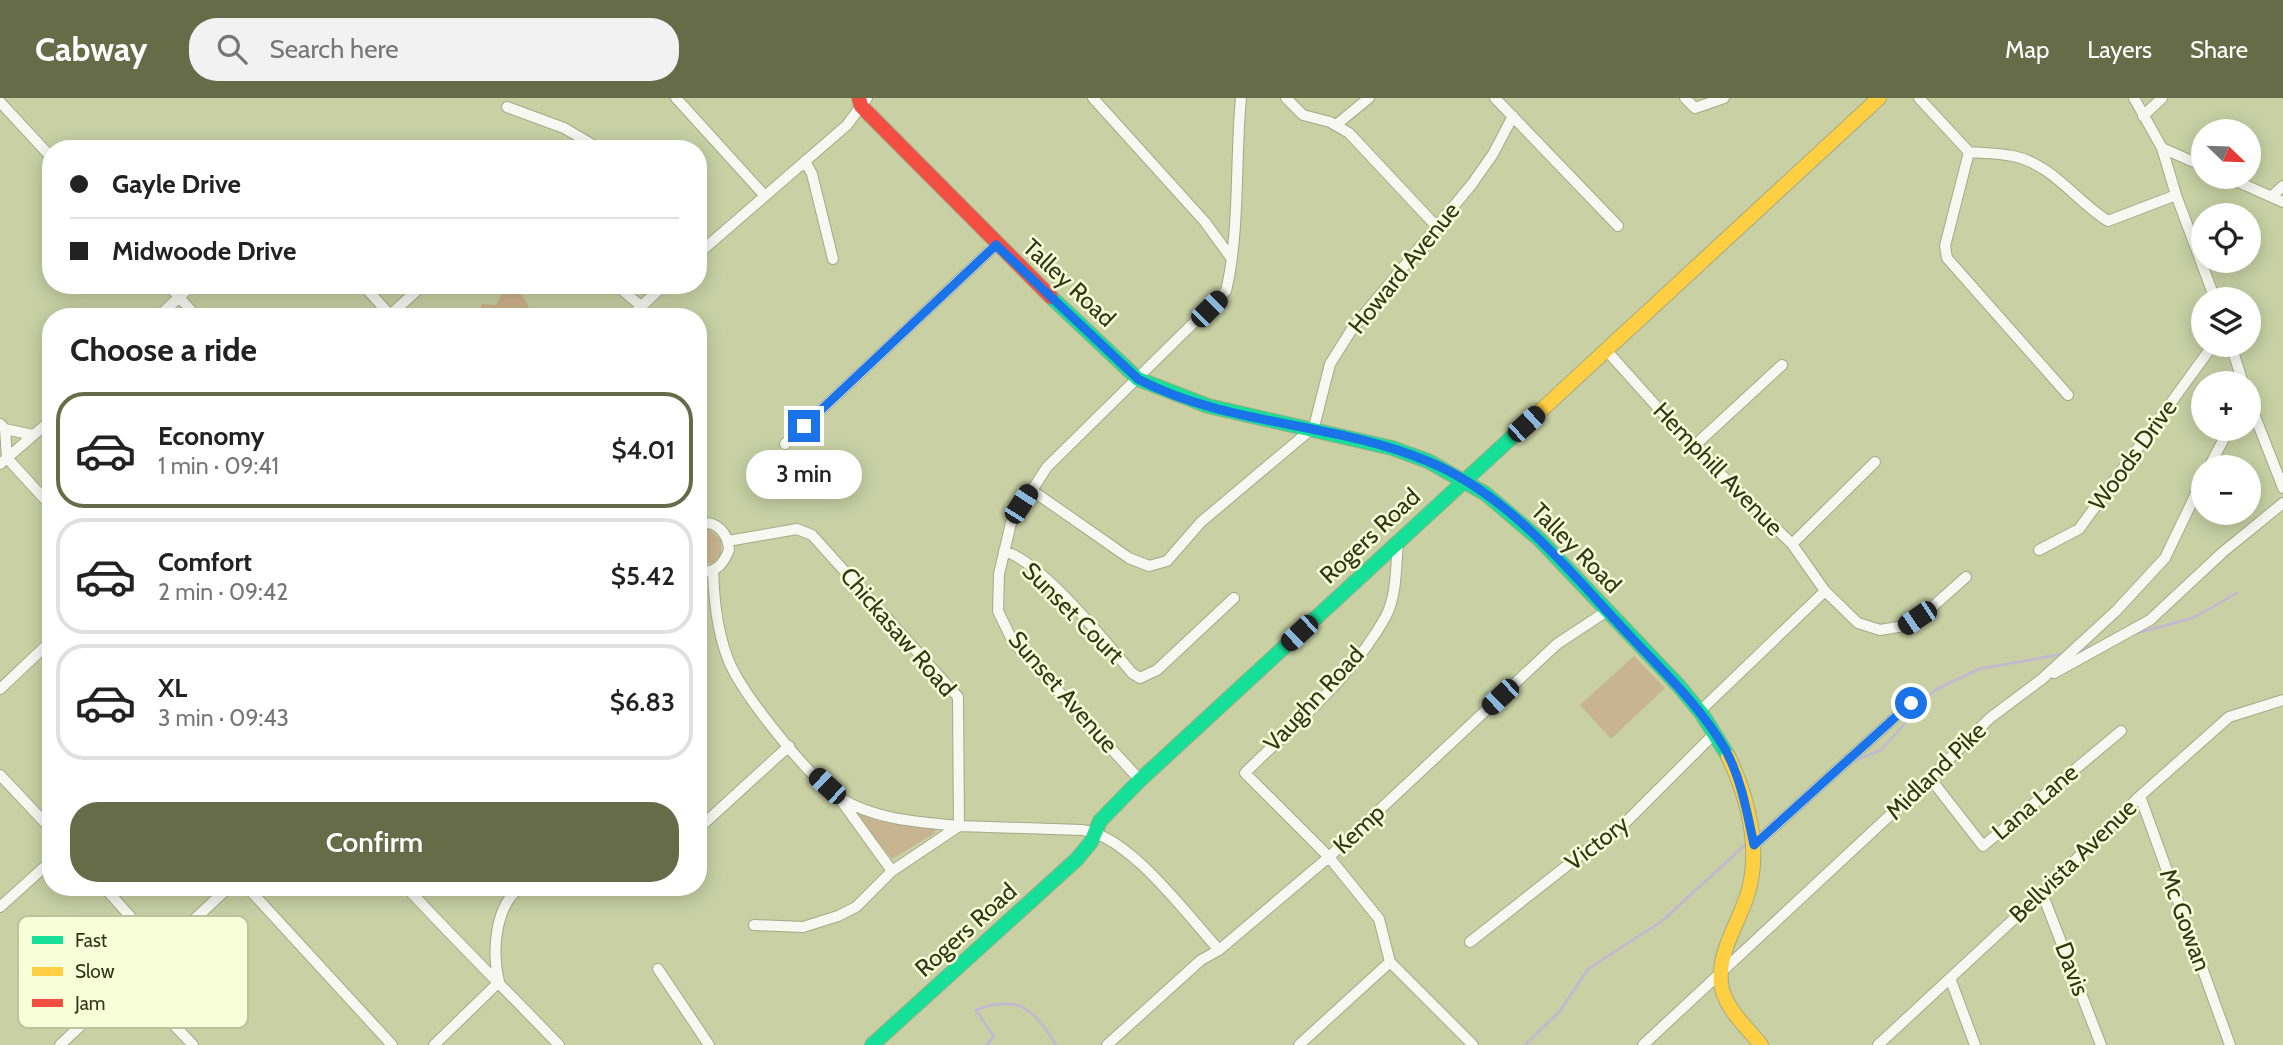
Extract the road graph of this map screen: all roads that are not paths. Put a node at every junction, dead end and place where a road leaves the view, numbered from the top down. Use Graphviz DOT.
graph roads {
  1 [pos="676,98"];
  2 [pos="1093,98"];
  3 [pos="1241,98"];
  4 [pos="1286,98"];
  5 [pos="1369,98"];
  6 [pos="1495,98"];
  7 [pos="1685,98"];
  8 [pos="1724,98"];
  9 [pos="1919,98"];
  10 [pos="2134,98"];
  11 [pos="2162,98"];
  12 [pos="862,101"];
  13 [pos="1869,101"];
  14 [pos="0,102"];
  15 [pos="507,107"];
  16 [pos="1513,116"];
  17 [pos="2143,116"];
  18 [pos="1336,125"];
  19 [pos="585,140"];
  20 [pos="42,147"];
  21 [pos="2162,148"];
  22 [pos="1969,152"];
  23 [pos="805,161"];
  24 [pos="2191,161"];
  25 [pos="2283,186"];
  26 [pos="2255,189"];
  27 [pos="2176,195"];
  28 [pos="765,196"];
  29 [pos="2272,196"];
  30 [pos="2283,201"];
  31 [pos="1618,226"];
  32 [pos="1437,227"];
  33 [pos="996,245"];
  34 [pos="707,246"];
  35 [pos="833,259"];
  36 [pos="1232,259"];
  37 [pos="2210,287"];
  38 [pos="176,294"];
  39 [pos="182,294"];
  40 [pos="371,294"];
  41 [pos="414,294"];
  42 [pos="627,294"];
  43 [pos="654,294"];
  44 [pos="178,297"];
  45 [pos="641,306"];
  46 [pos="167,308"];
  47 [pos="188,308"];
  48 [pos="384,308"];
  49 [pos="400,308"];
  50 [pos="1607,351"];
  51 [pos="2204,357"];
  52 [pos="1782,365"];
  53 [pos="1138,379"];
  54 [pos="2068,395"];
  55 [pos="2,427"];
  56 [pos="42,428"];
  57 [pos="1314,428"];
  58 [pos="2261,432"];
  59 [pos="33,435"];
  60 [pos="785,444"];
  61 [pos="1693,447"];
  62 [pos="3,461"];
  63 [pos="1875,462"];
  64 [pos="1466,479"];
  65 [pos="2283,488"];
  66 [pos="1030,489"];
  67 [pos="42,498"];
  68 [pos="2283,503"];
  69 [pos="2191,505"];
  70 [pos="707,525"];
  71 [pos="728,541"];
  72 [pos="1398,541"];
  73 [pos="1792,544"];
  74 [pos="2039,550"];
  75 [pos="1004,551"];
  76 [pos="707,571"];
  77 [pos="713,571"];
  78 [pos="1966,577"];
  79 [pos="1825,591"];
  80 [pos="1234,597"];
  81 [pos="1607,611"];
  82 [pos="42,649"];
  83 [pos="2042,679"];
  84 [pos="0,689"];
  85 [pos="2283,700"];
  86 [pos="1911,703"];
  87 [pos="1700,711"];
  88 [pos="2121,731"];
  89 [pos="1715,733"];
  90 [pos="789,746"];
  91 [pos="0,775"];
  92 [pos="1930,778"];
  93 [pos="1140,780"];
  94 [pos="2140,796"];
  95 [pos="839,797"];
  96 [pos="42,819"];
  97 [pos="707,821"];
  98 [pos="959,825"];
  99 [pos="1096,831"];
  100 [pos="1754,845"];
  101 [pos="1329,857"];
  102 [pos="42,869"];
  103 [pos="892,871"];
  104 [pos="2042,893"];
  105 [pos="112,896"];
  106 [pos="219,896"];
  107 [pos="255,896"];
  108 [pos="414,896"];
  109 [pos="513,896"];
  110 [pos="0,907"];
  111 [pos="130,916"];
  112 [pos="197,916"];
  113 [pos="754,925"];
  114 [pos="1470,942"];
  115 [pos="1219,950"];
  116 [pos="1390,962"];
  117 [pos="658,969"];
  118 [pos="1721,975"];
  119 [pos="1950,978"];
  120 [pos="499,982"];
  121 [pos="79,1028"];
  122 [pos="177,1028"];
  123 [pos="1464,1036"];
  124 [pos="60,1045"];
  125 [pos="193,1045"];
  126 [pos="392,1045"];
  127 [pos="433,1045"];
  128 [pos="559,1045"];
  129 [pos="709,1045"];
  130 [pos="872,1045"];
  131 [pos="1107,1045"];
  132 [pos="1299,1045"];
  133 [pos="1455,1045"];
  134 [pos="1473,1045"];
  135 [pos="1643,1045"];
  136 [pos="1761,1045"];
  137 [pos="1878,1045"];
  138 [pos="1975,1045"];
  139 [pos="2101,1045"];
  140 [pos="2230,1045"];
  1 -- 28 [label="street"];
  2 -- 36 [label="street"];
  3 -- 36 [label="street, Sunset Avenue"];
  4 -- 18 [label="street"];
  5 -- 18 [label="street"];
  6 -- 16 [label="street"];
  7 -- 8 [label="street"];
  9 -- 22 [label="street"];
  10 -- 17 [label="street"];
  11 -- 17 [label="street"];
  12 -- 23 [label="street"];
  12 -- 33 [label="street, Talley Road"];
  13 -- 50 [label="street, Rogers Road"];
  14 -- 20 [label="street"];
  15 -- 19 [label="street"];
  16 -- 31 [label="street"];
  16 -- 32 [label="street, Howard Avenue"];
  17 -- 21 [label="street"];
  18 -- 32 [label="street"];
  21 -- 24 [label="street"];
  21 -- 27 [label="street"];
  22 -- 27 [label="street"];
  22 -- 54 [label="street"];
  23 -- 28 [label="street"];
  23 -- 35 [label="street"];
  25 -- 29 [label="street"];
  26 -- 29 [label="street"];
  27 -- 37 [label="street"];
  28 -- 34 [label="street"];
  29 -- 30 [label="street"];
  32 -- 57 [label="street, Howard Avenue"];
  33 -- 53 [label="street, Talley Road"];
  33 -- 60 [label="street"];
  36 -- 53 [label="street, Sunset Avenue"];
  38 -- 44 [label="street"];
  39 -- 44 [label="street"];
  40 -- 48 [label="street"];
  41 -- 49 [label="street"];
  42 -- 45 [label="street"];
  43 -- 45 [label="street"];
  44 -- 46 [label="street"];
  44 -- 47 [label="street"];
  50 -- 61 [label="street, Hemphill Avenue"];
  50 -- 64 [label="street, Rogers Road"];
  51 -- 74 [label="street, Woods Drive"];
  52 -- 61 [label="street"];
  53 -- 57 [label="street, Talley Road"];
  53 -- 66 [label="street, Sunset Avenue"];
  55 -- 59 [label="street"];
  55 -- 62 [label="street"];
  56 -- 59 [label="street"];
  57 -- 64 [label="street, Talley Road"];
  57 -- 66 [label="street"];
  58 -- 65 [label="street"];
  59 -- 62 [label="street"];
  61 -- 73 [label="street, Hemphill Avenue"];
  62 -- 67 [label="street"];
  63 -- 73 [label="street"];
  64 -- 72 [label="street, Rogers Road"];
  64 -- 81 [label="street, Talley Road"];
  66 -- 75 [label="street, Sunset Avenue"];
  68 -- 83 [label="street"];
  69 -- 83 [label="street, Midland Pike"];
  70 -- 71 [label="street"];
  71 -- 77 [label="street"];
  71 -- 98 [label="street, Chickasaw Road"];
  72 -- 93 [label="street, Rogers Road"];
  72 -- 101 [label="street, Vaughn Road"];
  73 -- 79 [label="street, Hemphill Avenue"];
  75 -- 80 [label="street, Sunset Court"];
  75 -- 93 [label="street, Sunset Avenue"];
  76 -- 77 [label="street"];
  77 -- 90 [label="street"];
  78 -- 79 [label="street, Hemphill Avenue"];
  79 -- 87 [label="street"];
  81 -- 87 [label="street, Talley Road"];
  81 -- 101 [label="street, Kemp"];
  82 -- 84 [label="street"];
  83 -- 92 [label="street, Midland Pike"];
  85 -- 94 [label="street, Bellvista Avenue"];
  86 -- 100 [label="street"];
  87 -- 89 [label="street, Talley Road"];
  88 -- 92 [label="street, Lana Lane"];
  89 -- 100 [label="street, Talley Road"];
  89 -- 114 [label="street, Victory"];
  90 -- 95 [label="street"];
  90 -- 97 [label="street"];
  91 -- 96 [label="street"];
  92 -- 118 [label="street, Midland Pike"];
  93 -- 99 [label="street, Rogers Road"];
  94 -- 104 [label="street, Bellvista Avenue"];
  94 -- 140 [label="street, Mc Gowan"];
  95 -- 98 [label="street"];
  95 -- 103 [label="street"];
  98 -- 99 [label="street"];
  98 -- 103 [label="street"];
  99 -- 115 [label="street"];
  99 -- 130 [label="street, Rogers Road"];
  100 -- 118 [label="street, Talley Road"];
  101 -- 115 [label="street, Kemp"];
  101 -- 116 [label="street"];
  102 -- 110 [label="street"];
  103 -- 113 [label="street"];
  104 -- 119 [label="street, Bellvista Avenue"];
  104 -- 139 [label="street, Davis"];
  105 -- 111 [label="street"];
  106 -- 112 [label="street"];
  107 -- 126 [label="street"];
  108 -- 120 [label="street"];
  109 -- 120 [label="street"];
  115 -- 131 [label="street, Kemp"];
  116 -- 123 [label="street"];
  116 -- 132 [label="street"];
  117 -- 129 [label="street"];
  118 -- 135 [label="street, Midland Pike"];
  118 -- 136 [label="street"];
  119 -- 137 [label="street, Bellvista Avenue"];
  119 -- 138 [label="street"];
  120 -- 127 [label="street"];
  120 -- 128 [label="street"];
  121 -- 124 [label="street"];
  122 -- 125 [label="street"];
  123 -- 133 [label="street"];
  123 -- 134 [label="street"];
}
